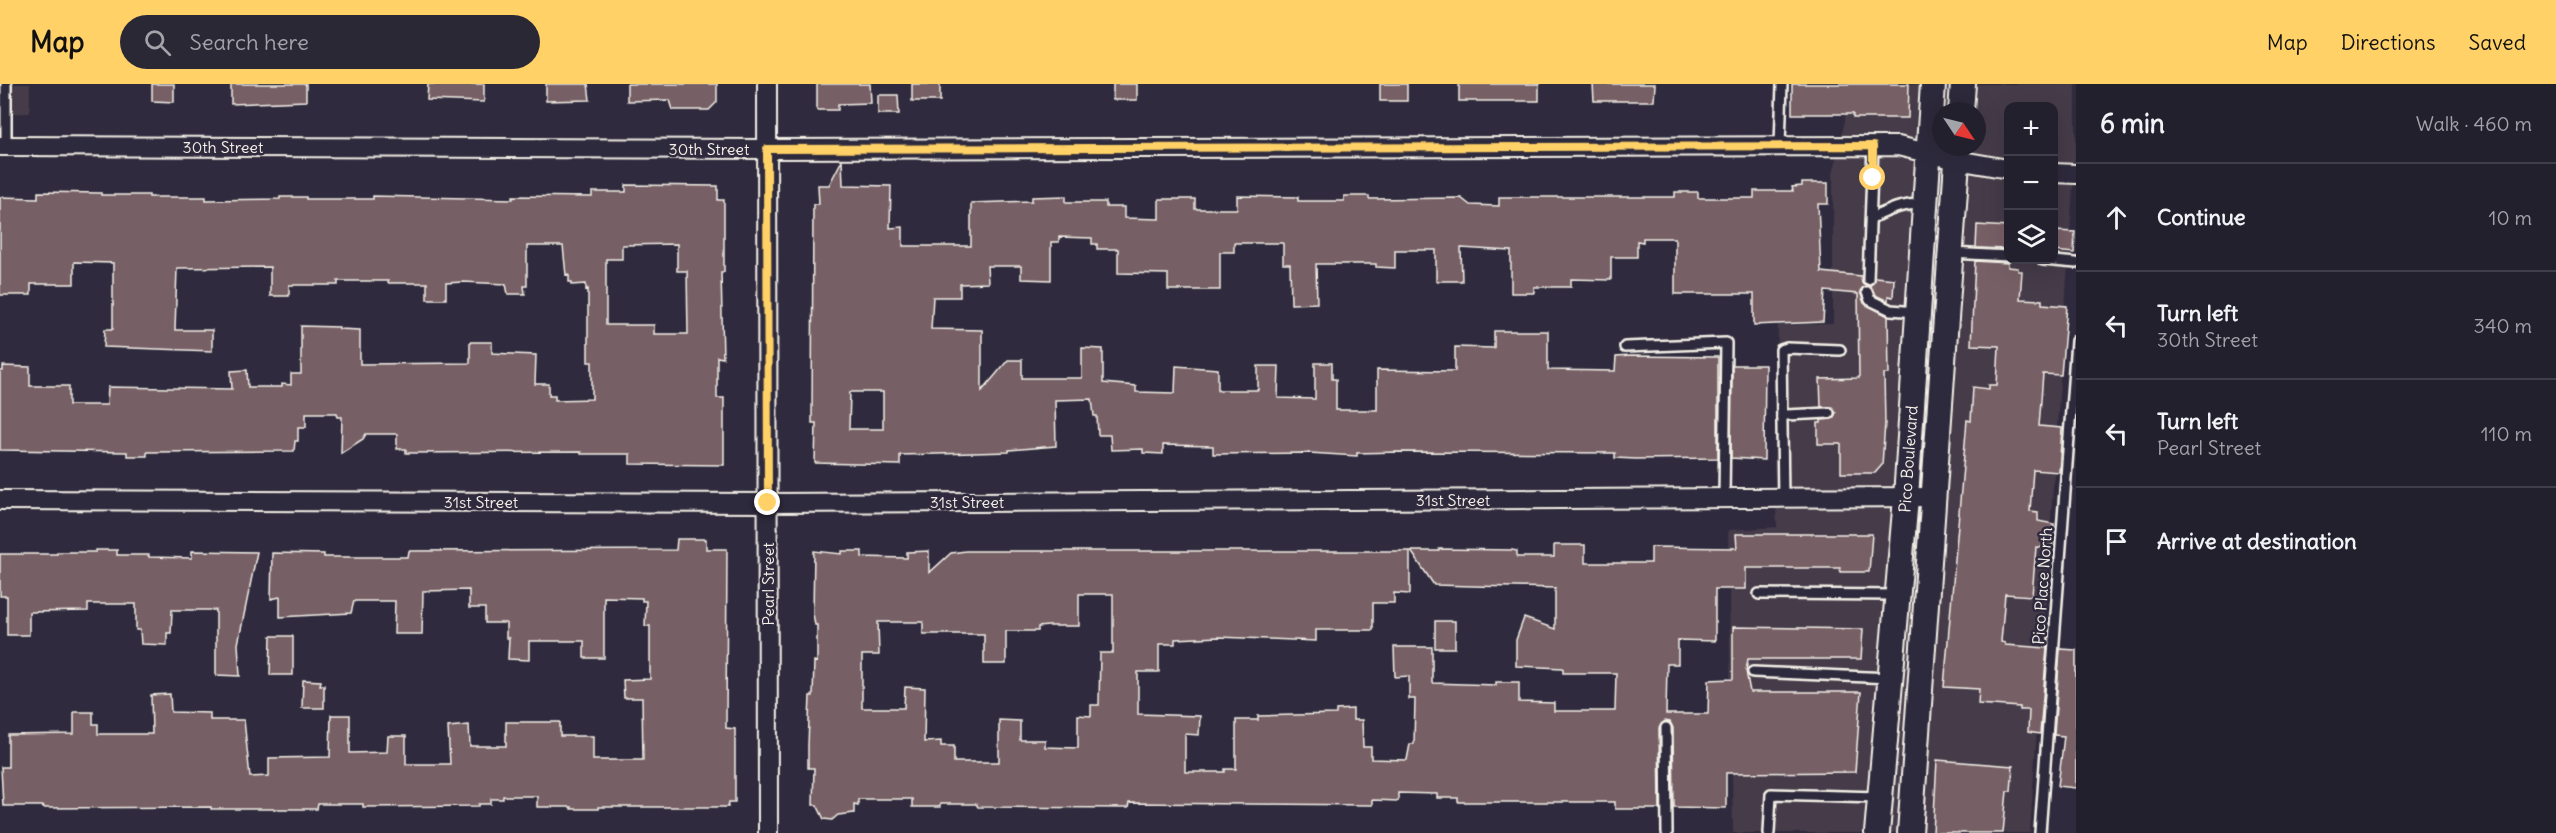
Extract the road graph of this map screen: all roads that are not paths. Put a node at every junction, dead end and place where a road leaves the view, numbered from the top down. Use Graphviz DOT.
graph roads {
  1 [pos="6,84"];
  2 [pos="767,84"];
  3 [pos="1782,84"];
  4 [pos="1933,84"];
  5 [pos="1963,84"];
  6 [pos="1962,102"];
  7 [pos="3,146"];
  8 [pos="1780,146"];
  9 [pos="1873,146"];
  10 [pos="767,149"];
  11 [pos="1928,153"];
  12 [pos="1932,153"];
  13 [pos="1958,156"];
  14 [pos="1965,156"];
  15 [pos="2004,168"];
  16 [pos="2058,173"];
  17 [pos="2076,174"];
  18 [pos="1924,204"];
  19 [pos="1871,218"];
  20 [pos="1951,253"];
  21 [pos="2004,256"];
  22 [pos="2058,261"];
  23 [pos="2076,262"];
  24 [pos="1868,279"];
  25 [pos="1867,292"];
  26 [pos="1918,312"];
  27 [pos="2076,341"];
  28 [pos="1625,347"];
  29 [pos="1840,350"];
  30 [pos="1829,413"];
  31 [pos="1782,417"];
  32 [pos="1933,497"];
  33 [pos="1906,498"];
  34 [pos="1724,499"];
  35 [pos="1783,499"];
  36 [pos="0,500"];
  37 [pos="768,503"];
  38 [pos="1759,594"];
  39 [pos="1896,595"];
  40 [pos="1753,672"];
  41 [pos="1890,678"];
  42 [pos="1666,728"];
  43 [pos="1881,797"];
  44 [pos="768,833"];
  45 [pos="1667,833"];
  46 [pos="1769,833"];
  47 [pos="1877,833"];
  48 [pos="1910,833"];
  49 [pos="2040,833"];
  1 -- 7 [label="lane"];
  2 -- 10 [label="street, Pearl Street"];
  3 -- 8 [label="lane"];
  4 -- 11 [label="main road, Pico Boulevard"];
  5 -- 6 [label="main road"];
  7 -- 10 [label="street, 30th Street"];
  8 -- 9 [label="street, 30th Street"];
  8 -- 10 [label="street, 30th Street"];
  9 -- 11 [label="street, 30th Street"];
  9 -- 19 [label="lane"];
  10 -- 37 [label="street, Pearl Street"];
  11 -- 12 [label="street, 30th Street"];
  11 -- 18 [label="main road, Pico Boulevard"];
  13 -- 20 [label="main road, Pico Boulevard"];
  14 -- 15 [label="street, 30th Street"];
  16 -- 17 [label="street"];
  18 -- 19 [label="lane"];
  18 -- 26 [label="main road, Pico Boulevard"];
  19 -- 24 [label="lane"];
  20 -- 21 [label="lane"];
  20 -- 32 [label="main road, Pico Boulevard"];
  22 -- 23 [label="lane"];
  25 -- 26 [label="lane"];
  26 -- 33 [label="main road, Pico Boulevard"];
  27 -- 49 [label="lane, Pico Place North"];
  28 -- 34 [label="lane"];
  29 -- 31 [label="lane"];
  30 -- 31 [label="lane"];
  31 -- 35 [label="lane"];
  32 -- 33 [label="street, 31st Street"];
  32 -- 48 [label="main road, Pico Boulevard"];
  33 -- 35 [label="street, 31st Street"];
  33 -- 39 [label="main road, Pico Boulevard"];
  34 -- 35 [label="street, 31st Street"];
  34 -- 37 [label="street, 31st Street"];
  36 -- 37 [label="street, 31st Street"];
  37 -- 44 [label="street, Pearl Street"];
  38 -- 39 [label="lane"];
  39 -- 41 [label="main road, Pico Boulevard"];
  40 -- 41 [label="lane"];
  41 -- 43 [label="main road, Pico Boulevard"];
  42 -- 45 [label="lane"];
  43 -- 46 [label="lane"];
  43 -- 47 [label="main road, Pico Boulevard"];
}
